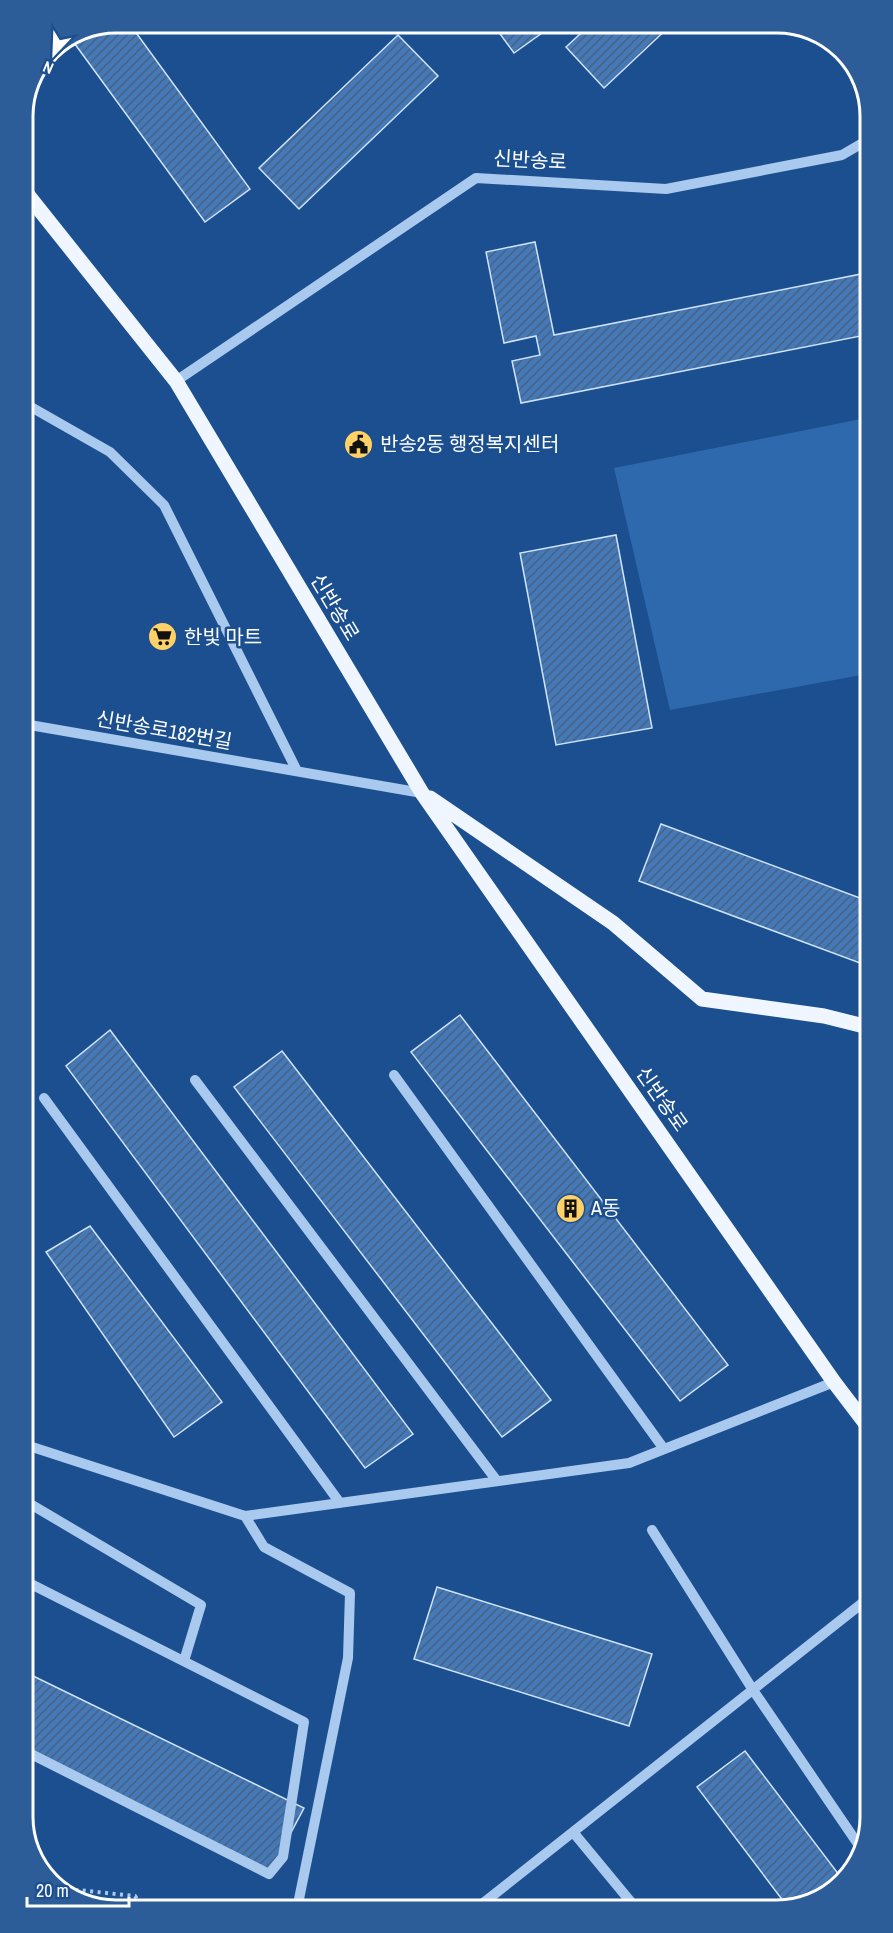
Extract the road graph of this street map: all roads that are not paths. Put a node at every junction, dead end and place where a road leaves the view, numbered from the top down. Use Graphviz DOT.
graph roads {
  1 [pos="860,144"];
  2 [pos="33,202"];
  3 [pos="176,381"];
  4 [pos="33,408"];
  5 [pos="33,726"];
  6 [pos="297,771"];
  7 [pos="422,793"];
  8 [pos="860,1025"];
  9 [pos="394,1075"];
  10 [pos="195,1080"];
  11 [pos="44,1098"];
  12 [pos="834,1382"];
  13 [pos="860,1416"];
  14 [pos="33,1447"];
  15 [pos="664,1449"];
  16 [pos="497,1481"];
  17 [pos="340,1503"];
  18 [pos="33,1506"];
  19 [pos="245,1516"];
  20 [pos="652,1530"];
  21 [pos="33,1585"];
  22 [pos="860,1606"];
  23 [pos="183,1661"];
  24 [pos="753,1690"];
  25 [pos="33,1755"];
  26 [pos="573,1832"];
  27 [pos="856,1842"];
  28 [pos="299,1900"];
  29 [pos="487,1900"];
  30 [pos="629,1900"];
  1 -- 3 [label="street, 신반송로"];
  2 -- 3 [label="main road, 신반송로"];
  3 -- 7 [label="main road, 신반송로"];
  4 -- 6 [label="street"];
  5 -- 6 [label="street, 신반송로182번길"];
  6 -- 7 [label="street, 신반송로182번길"];
  7 -- 8 [label="main road, 신반송로"];
  7 -- 12 [label="main road, 신반송로"];
  9 -- 15 [label="street"];
  10 -- 16 [label="street"];
  11 -- 17 [label="street"];
  12 -- 13 [label="main road, 신반송로"];
  12 -- 15 [label="street"];
  14 -- 19 [label="street"];
  15 -- 16 [label="street"];
  16 -- 17 [label="street"];
  17 -- 19 [label="street"];
  18 -- 23 [label="street"];
  19 -- 28 [label="street"];
  20 -- 24 [label="street"];
  21 -- 23 [label="street"];
  22 -- 24 [label="street"];
  23 -- 25 [label="street"];
  24 -- 26 [label="street"];
  24 -- 27 [label="street"];
  26 -- 29 [label="street"];
  26 -- 30 [label="street"];
}
